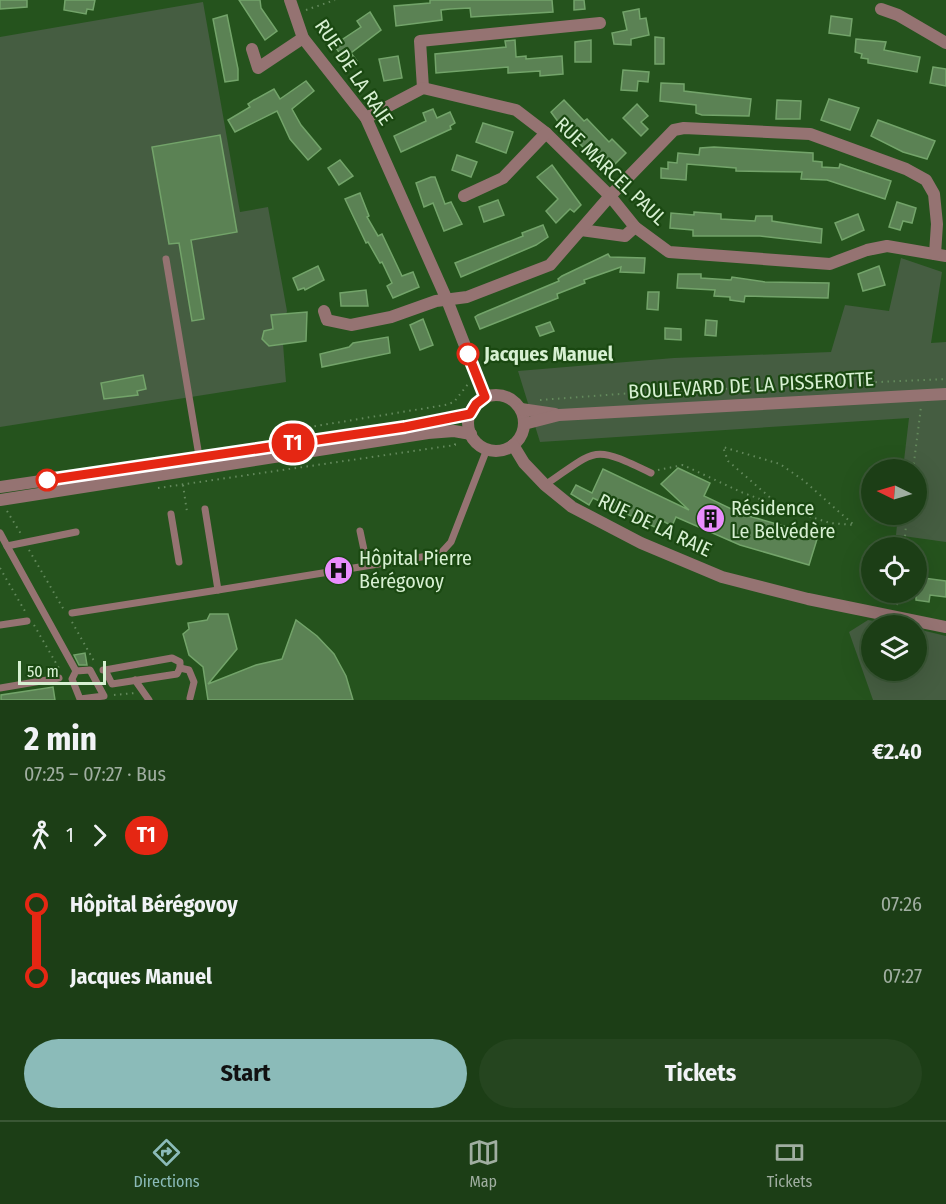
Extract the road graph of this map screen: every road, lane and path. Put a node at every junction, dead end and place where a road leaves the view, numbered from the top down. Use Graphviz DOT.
graph roads {
  1 [pos="290,0"];
  2 [pos="335,0"];
  3 [pos="881,9"];
  4 [pos="295,15"];
  5 [pos="600,22"];
  6 [pos="303,38"];
  7 [pos="946,43"];
  8 [pos="252,49"];
  9 [pos="423,88"];
  10 [pos="366,118"];
  11 [pos="546,133"];
  12 [pos="464,196"];
  13 [pos="610,196"];
  14 [pos="634,227"];
  15 [pos="581,230"];
  16 [pos="941,255"];
  17 [pos="166,259"];
  18 [pos="447,300"];
  19 [pos="324,311"];
  20 [pos="476,379"];
  21 [pos="946,379"];
  22 [pos="946,394"];
  23 [pos="922,396"];
  24 [pos="485,397"];
  25 [pos="521,409"];
  26 [pos="470,414"];
  27 [pos="559,415"];
  28 [pos="524,424"];
  29 [pos="454,431"];
  30 [pos="271,434"];
  31 [pos="471,434"];
  32 [pos="513,445"];
  33 [pos="487,449"];
  34 [pos="199,456"];
  35 [pos="914,459"];
  36 [pos="651,473"];
  37 [pos="545,485"];
  38 [pos="0,487"];
  39 [pos="148,490"];
  40 [pos="9,502"];
  41 [pos="781,507"];
  42 [pos="205,509"];
  43 [pos="0,510"];
  44 [pos="171,514"];
  45 [pos="360,531"];
  46 [pos="76,532"];
  47 [pos="0,533"];
  48 [pos="9,545"];
  49 [pos="179,562"];
  50 [pos="367,564"];
  51 [pos="0,568"];
  52 [pos="218,590"];
  53 [pos="72,613"];
  54 [pos="27,621"];
  55 [pos="0,625"];
  56 [pos="946,627"];
  57 [pos="180,668"];
  58 [pos="77,670"];
  59 [pos="61,676"];
  60 [pos="135,680"];
  61 [pos="0,688"];
  62 [pos="190,698"];
  63 [pos="149,700"];
  1 -- 4 [label="street, RUE DE LA RAIE"];
  2 -- 4 [label="path"];
  3 -- 7 [label="street"];
  4 -- 6 [label="street, RUE DE LA RAIE"];
  5 -- 9 [label="street"];
  6 -- 8 [label="street"];
  6 -- 10 [label="street, RUE DE LA RAIE"];
  9 -- 10 [label="street"];
  9 -- 11 [label="street, RUE MARCEL PAUL"];
  10 -- 18 [label="street, RUE DE LA RAIE"];
  11 -- 12 [label="street"];
  11 -- 13 [label="street, RUE MARCEL PAUL"];
  13 -- 14 [label="street, RUE MARCEL PAUL"];
  13 -- 15 [label="street"];
  13 -- 16 [label="street"];
  14 -- 15 [label="street"];
  14 -- 16 [label="street, RUE MARCEL PAUL"];
  15 -- 18 [label="street"];
  17 -- 34 [label="lane"];
  18 -- 19 [label="street"];
  18 -- 20 [label="street, RUE DE LA RAIE"];
  20 -- 24 [label="street, RUE DE LA RAIE"];
  20 -- 30 [label="path"];
  21 -- 25 [label="path"];
  22 -- 23 [label="street, BOULEVARD DE LA PISSEROTTE"];
  23 -- 27 [label="street, BOULEVARD DE LA PISSEROTTE"];
  23 -- 35 [label="path"];
  24 -- 25 [label="street"];
  24 -- 26 [label="street"];
  25 -- 27 [label="street, BOULEVARD DE LA PISSEROTTE"];
  25 -- 28 [label="street"];
  26 -- 31 [label="street"];
  26 -- 34 [label="street"];
  27 -- 28 [label="street, BOULEVARD DE LA PISSEROTTE"];
  28 -- 32 [label="street"];
  29 -- 31 [label="street"];
  29 -- 39 [label="path"];
  29 -- 40 [label="street"];
  31 -- 33 [label="street"];
  32 -- 33 [label="street"];
  32 -- 37 [label="street, RUE DE LA RAIE"];
  33 -- 50 [label="lane"];
  34 -- 38 [label="street"];
  36 -- 37 [label="lane"];
  36 -- 41 [label="path"];
  37 -- 56 [label="street, RUE DE LA RAIE"];
  40 -- 43 [label="path"];
  41 -- 41 [label="path"];
  42 -- 52 [label="lane"];
  44 -- 49 [label="lane"];
  45 -- 50 [label="lane"];
  46 -- 48 [label="lane"];
  47 -- 48 [label="lane"];
  48 -- 58 [label="lane"];
  50 -- 52 [label="lane"];
  51 -- 59 [label="path"];
  52 -- 53 [label="lane"];
  54 -- 55 [label="lane"];
  57 -- 60 [label="lane"];
  57 -- 60 [label="lane"];
  57 -- 62 [label="lane"];
  58 -- 58 [label="lane"];
  59 -- 61 [label="lane"];
  60 -- 63 [label="lane"];
}
